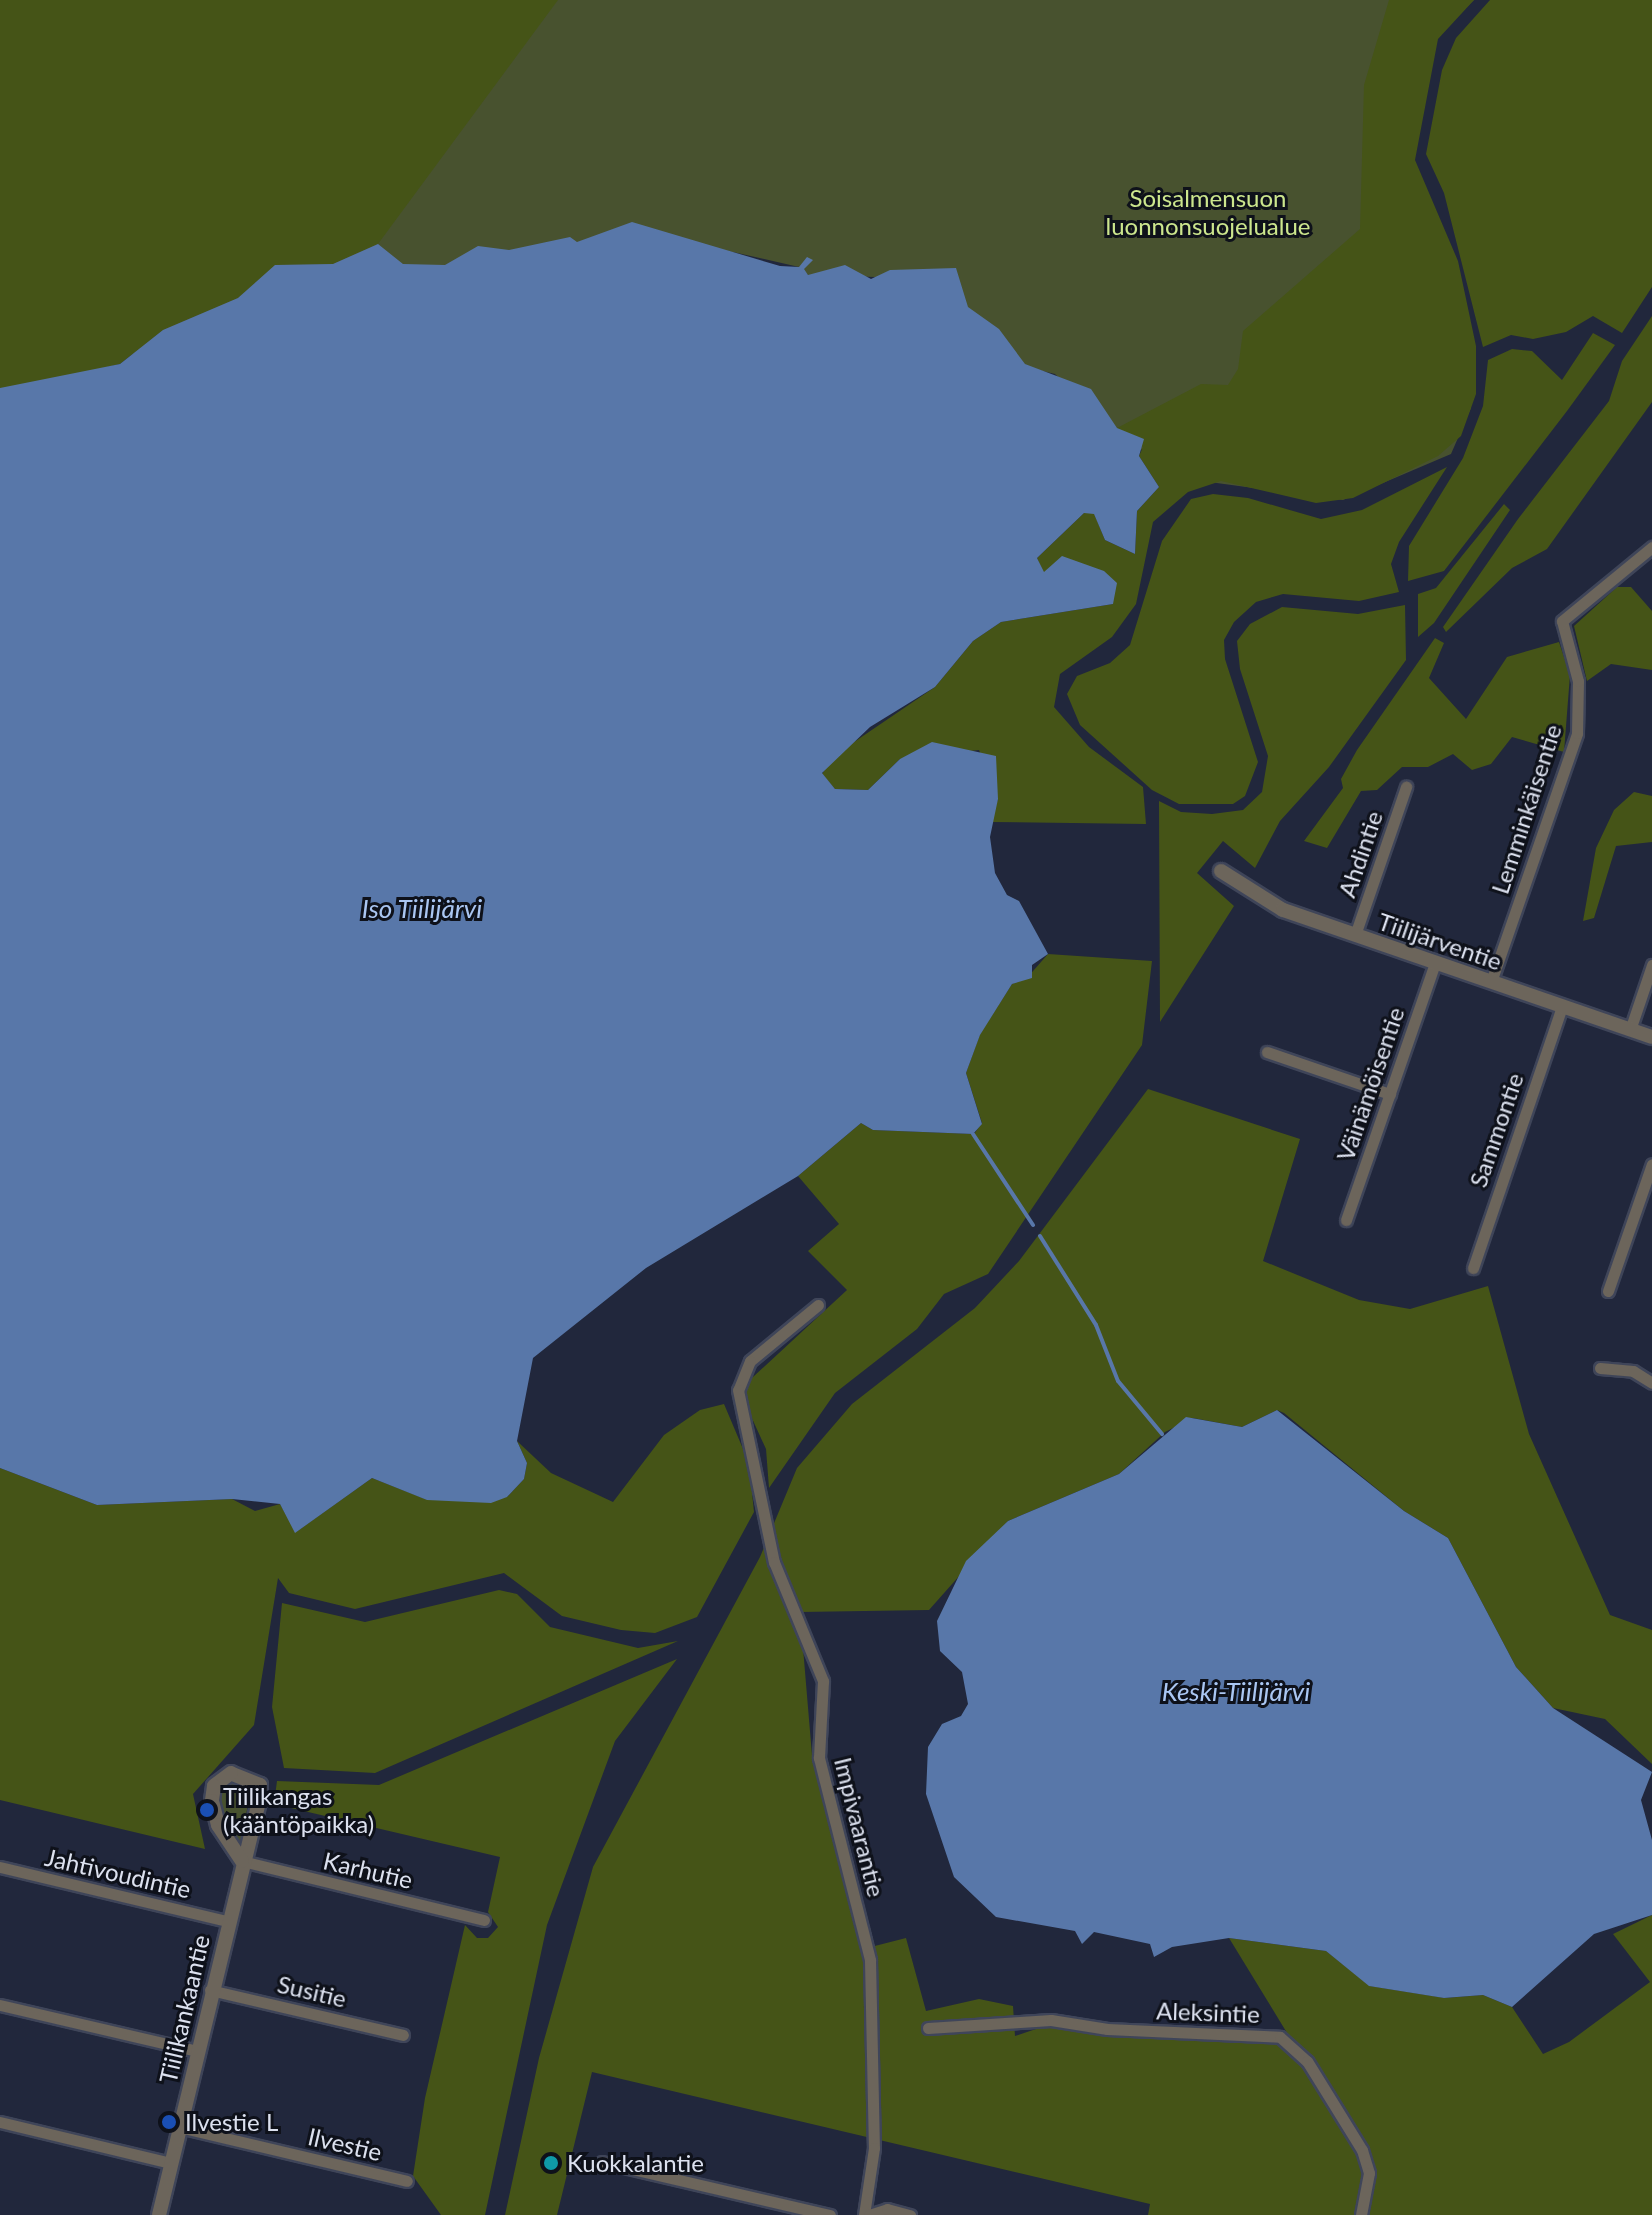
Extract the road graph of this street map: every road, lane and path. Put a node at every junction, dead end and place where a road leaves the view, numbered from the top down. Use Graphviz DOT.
graph roads {
  1 [pos="1652,547"];
  2 [pos="1406,787"];
  3 [pos="1221,871"];
  4 [pos="1355,935"];
  5 [pos="1435,963"];
  6 [pos="1652,965"];
  7 [pos="1491,982"];
  8 [pos="1562,1006"];
  9 [pos="1630,1030"];
  10 [pos="1652,1037"];
  11 [pos="1267,1052"];
  12 [pos="1390,1094"];
  13 [pos="1652,1164"];
  14 [pos="1346,1220"];
  15 [pos="1473,1268"];
  16 [pos="1608,1291"];
  17 [pos="818,1305"];
  18 [pos="1600,1368"];
  19 [pos="1652,1383"];
  20 [pos="242,1861"];
  21 [pos="0,1867"];
  22 [pos="484,1920"];
  23 [pos="227,1921"];
  24 [pos="210,1990"];
  25 [pos="0,2005"];
  26 [pos="928,2028"];
  27 [pos="403,2035"];
  28 [pos="197,2051"];
  29 [pos="0,2122"];
  30 [pos="179,2127"];
  31 [pos="602,2162"];
  32 [pos="171,2163"];
  33 [pos="407,2181"];
  34 [pos="159,2215"];
  35 [pos="830,2215"];
  36 [pos="866,2215"];
  37 [pos="910,2215"];
  38 [pos="1361,2215"];
  1 -- 7 [label="street, Lemminkäisentie"];
  2 -- 4 [label="street, Ahdintie"];
  3 -- 4 [label="street, Tiilijärventie"];
  4 -- 5 [label="street, Tiilijärventie"];
  5 -- 7 [label="street, Tiilijärventie"];
  5 -- 12 [label="street, Väinämöisentie"];
  6 -- 9 [label="street"];
  7 -- 8 [label="street, Tiilijärventie"];
  8 -- 9 [label="street, Tiilijärventie"];
  8 -- 15 [label="street, Sammontie"];
  9 -- 10 [label="street, Tiilijärventie"];
  11 -- 12 [label="street"];
  12 -- 14 [label="street, Väinämöisentie"];
  13 -- 16 [label="street"];
  17 -- 36 [label="street, Impivaarantie"];
  18 -- 19 [label="street"];
  20 -- 20 [label="street, Tiilikankaantie"];
  20 -- 22 [label="street, Karhutie"];
  20 -- 23 [label="street, Tiilikankaantie"];
  21 -- 23 [label="street, Jahtivoudintie"];
  23 -- 24 [label="street, Tiilikankaantie"];
  24 -- 27 [label="street, Susitie"];
  24 -- 28 [label="street, Tiilikankaantie"];
  25 -- 28 [label="street"];
  26 -- 38 [label="street, Aleksintie"];
  28 -- 30 [label="street, Tiilikankaantie"];
  29 -- 32 [label="street"];
  30 -- 32 [label="street, Tiilikankaantie"];
  30 -- 33 [label="street, Ilvestie"];
  31 -- 35 [label="street"];
  32 -- 34 [label="street, Tiilikankaantie"];
  36 -- 37 [label="street"];
}
